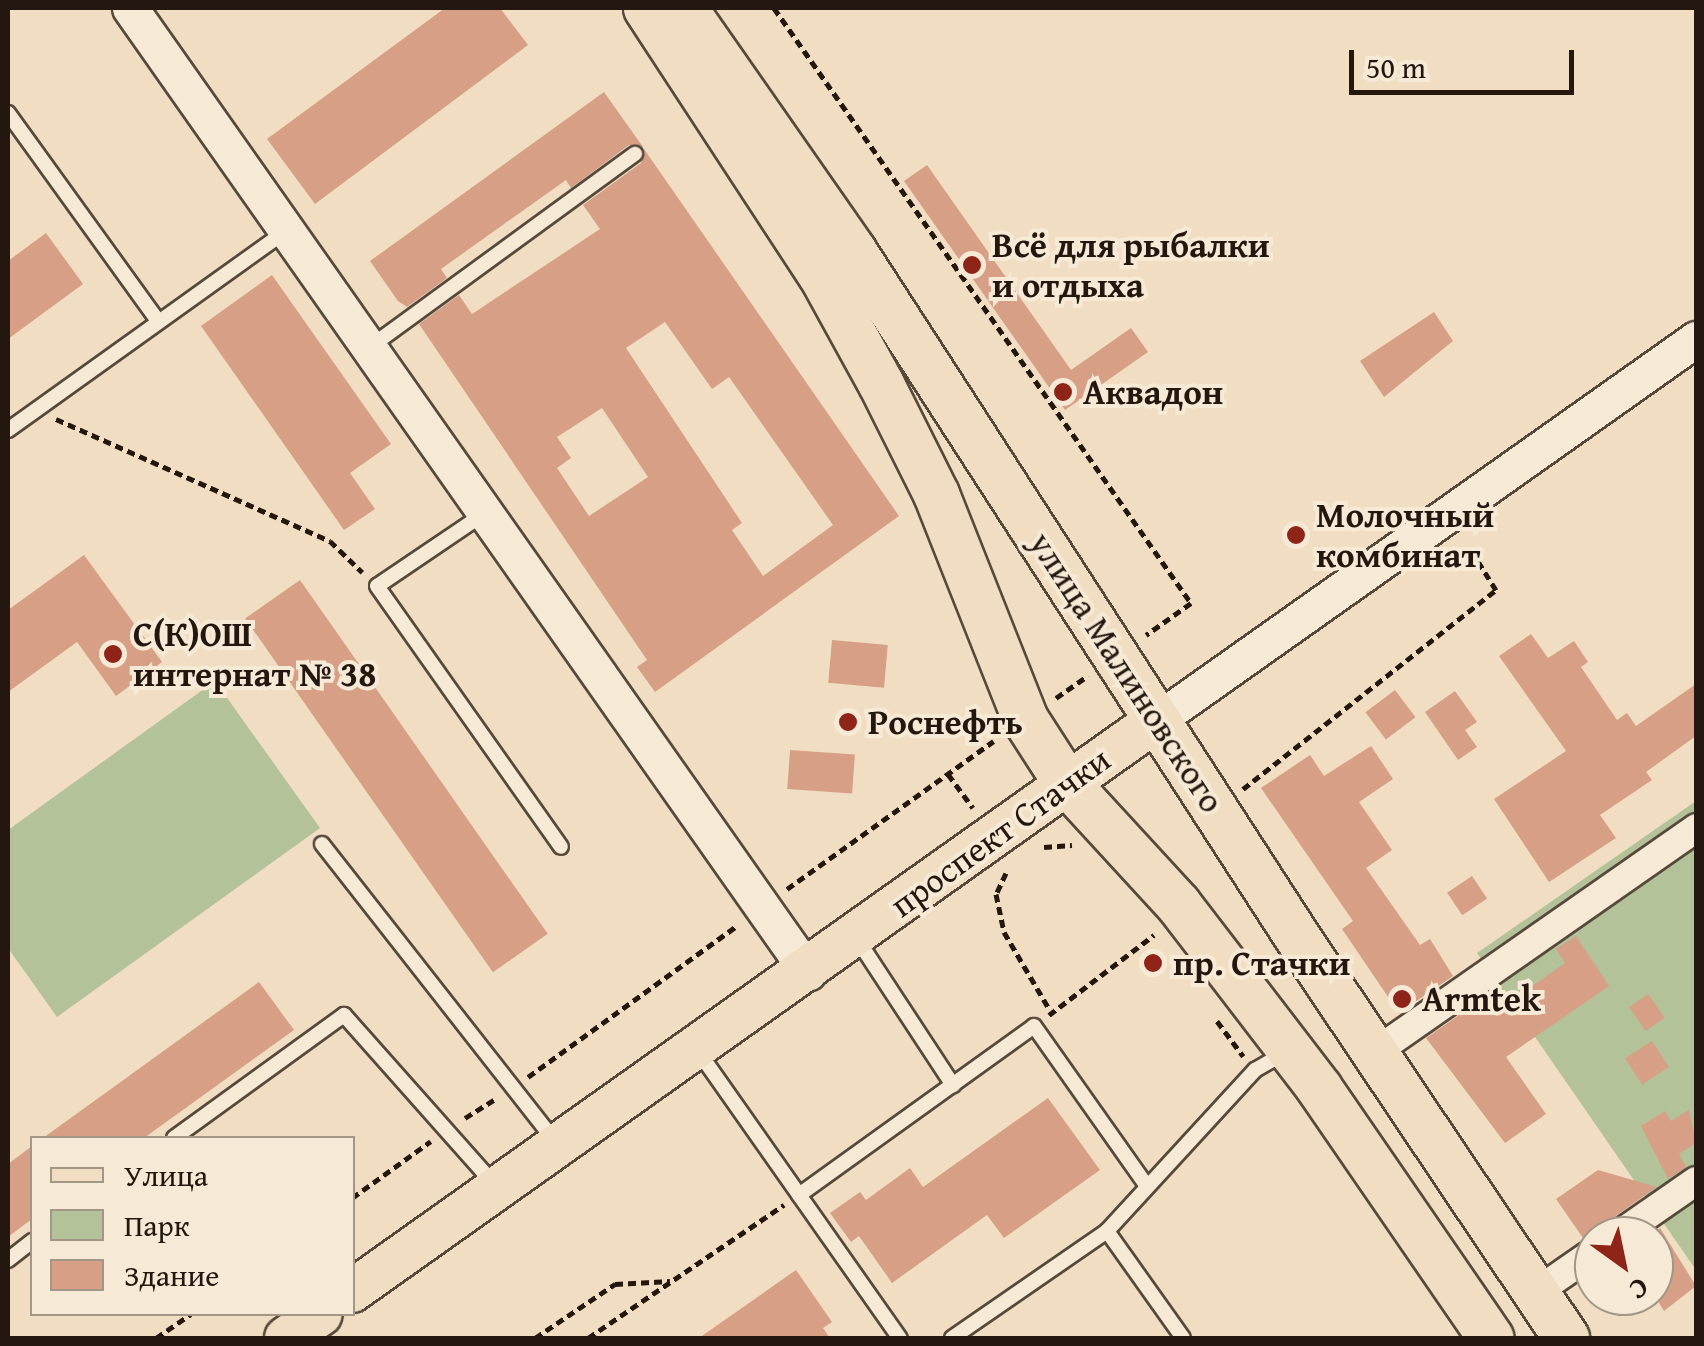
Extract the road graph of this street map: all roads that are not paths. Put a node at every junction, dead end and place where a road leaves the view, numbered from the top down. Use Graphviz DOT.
graph roads {
  1 [pos="130,8"];
  2 [pos="646,8"];
  3 [pos="684,8"];
  4 [pos="8,113"];
  5 [pos="636,154"];
  6 [pos="287,230"];
  7 [pos="158,322"];
  8 [pos="1696,339"];
  9 [pos="370,347"];
  10 [pos="8,430"];
  11 [pos="486,512"];
  12 [pos="1157,720"];
  13 [pos="1064,781"];
  14 [pos="1696,828"];
  15 [pos="322,844"];
  16 [pos="561,847"];
  17 [pos="855,937"];
  18 [pos="808,972"];
  19 [pos="697,1050"];
  20 [pos="1374,1052"];
  21 [pos="1272,1060"];
  22 [pos="953,1084"];
  23 [pos="177,1136"];
  24 [pos="558,1146"];
  25 [pos="1696,1180"];
  26 [pos="1147,1186"];
  27 [pos="498,1188"];
  28 [pos="799,1196"];
  29 [pos="1645,1216"];
  30 [pos="1107,1232"];
  31 [pos="30,1244"];
  32 [pos="8,1260"];
  33 [pos="1574,1266"];
  34 [pos="355,1289"];
  35 [pos="1534,1293"];
  36 [pos="318,1316"];
  37 [pos="286,1338"];
  38 [pos="900,1338"];
  39 [pos="952,1338"];
  40 [pos="1183,1338"];
  41 [pos="1491,1338"];
  42 [pos="1566,1338"];
  1 -- 6 [label="street"];
  2 -- 13 [label="highway"];
  3 -- 12 [label="highway, улица Малиновского"];
  4 -- 7 [label="lane"];
  5 -- 9 [label="lane"];
  6 -- 7 [label="lane"];
  6 -- 9 [label="street"];
  7 -- 10 [label="lane"];
  8 -- 12 [label="street, проспект Стачки"];
  9 -- 11 [label="street"];
  11 -- 16 [label="lane"];
  11 -- 18 [label="street"];
  12 -- 13 [label="main road, проспект Стачки"];
  12 -- 20 [label="highway, улица Малиновского"];
  13 -- 17 [label="main road, проспект Стачки"];
  13 -- 21 [label="highway"];
  14 -- 20 [label="street"];
  15 -- 24 [label="lane"];
  17 -- 18 [label="main road, проспект Стачки"];
  17 -- 22 [label="lane"];
  18 -- 19 [label="main road, проспект Стачки"];
  19 -- 24 [label="main road, проспект Стачки"];
  19 -- 28 [label="lane"];
  20 -- 35 [label="highway, улица Малиновского"];
  21 -- 26 [label="lane"];
  21 -- 41 [label="highway"];
  22 -- 26 [label="lane"];
  22 -- 28 [label="lane"];
  23 -- 27 [label="lane"];
  24 -- 27 [label="main road, проспект Стачки"];
  25 -- 29 [label="street"];
  26 -- 30 [label="lane"];
  27 -- 34 [label="main road, проспект Стачки"];
  28 -- 38 [label="lane"];
  30 -- 39 [label="lane"];
  30 -- 40 [label="lane"];
  31 -- 32 [label="lane"];
  33 -- 35 [label="street"];
  35 -- 42 [label="highway, улица Малиновского"];
  36 -- 37 [label="main road"];
}
